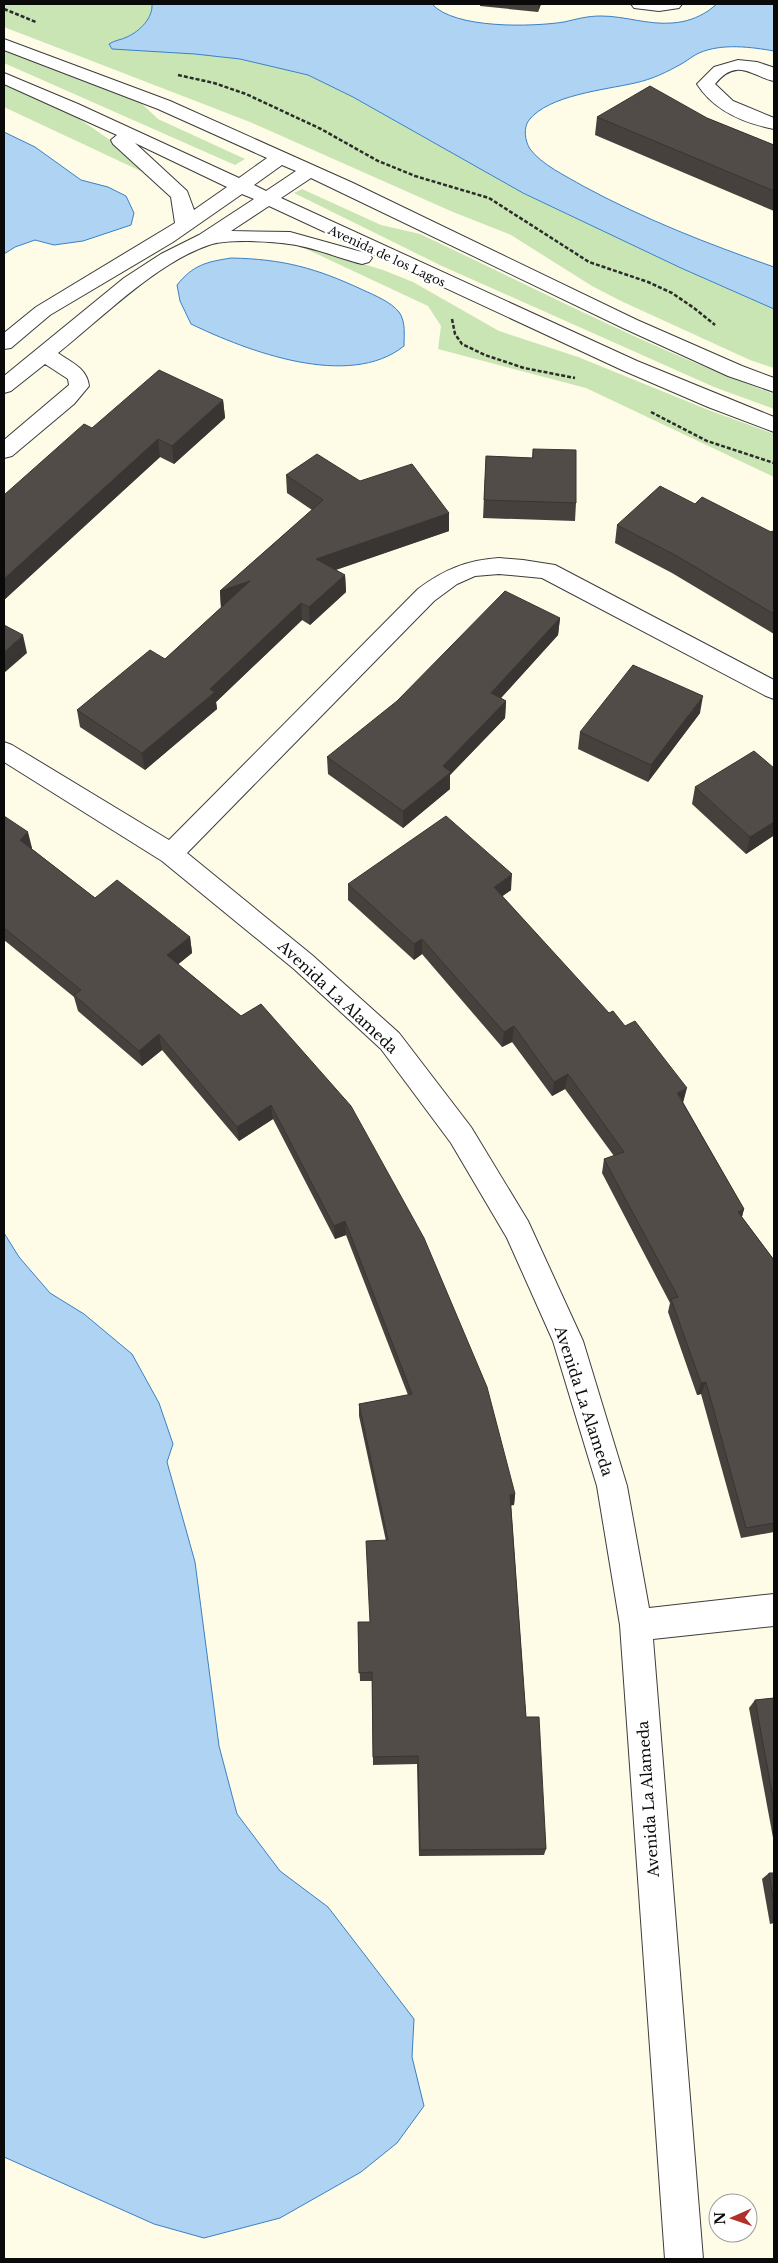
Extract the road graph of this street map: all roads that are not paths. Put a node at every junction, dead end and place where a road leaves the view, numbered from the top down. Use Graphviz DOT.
graph roads {
  1 [pos="640,4"];
  2 [pos="673,4"];
  3 [pos="4,44"];
  4 [pos="774,76"];
  5 [pos="4,78"];
  6 [pos="97,119"];
  7 [pos="774,124"];
  8 [pos="280,158"];
  9 [pos="309,171"];
  10 [pos="240,187"];
  11 [pos="267,199"];
  12 [pos="185,224"];
  13 [pos="206,239"];
  14 [pos="440,280"];
  15 [pos="4,343"];
  16 [pos="44,354"];
  17 [pos="774,385"];
  18 [pos="4,386"];
  19 [pos="774,425"];
  20 [pos="4,451"];
  21 [pos="774,690"];
  22 [pos="4,751"];
  23 [pos="171,854"];
  24 [pos="774,1610"];
  25 [pos="636,1625"];
  26 [pos="684,2259"];
  1 -- 2 [label="street"];
  3 -- 8 [label="street"];
  4 -- 7 [label="street"];
  5 -- 6 [label="street, Avenida de los Lagos"];
  6 -- 10 [label="street, Avenida de los Lagos"];
  6 -- 12 [label="street"];
  8 -- 9 [label="street"];
  8 -- 10 [label="street"];
  9 -- 11 [label="street"];
  9 -- 17 [label="street"];
  10 -- 11 [label="street, Avenida de los Lagos"];
  10 -- 12 [label="street"];
  11 -- 13 [label="street"];
  11 -- 14 [label="street, Avenida de los Lagos"];
  12 -- 15 [label="street"];
  13 -- 14 [label="street"];
  13 -- 16 [label="street"];
  14 -- 19 [label="street, Avenida de los Lagos"];
  16 -- 18 [label="street"];
  16 -- 20 [label="street"];
  21 -- 23 [label="street"];
  22 -- 23 [label="street, Avenida La Alameda"];
  23 -- 25 [label="street, Avenida La Alameda"];
  24 -- 25 [label="street"];
  25 -- 26 [label="street, Avenida La Alameda"];
}
